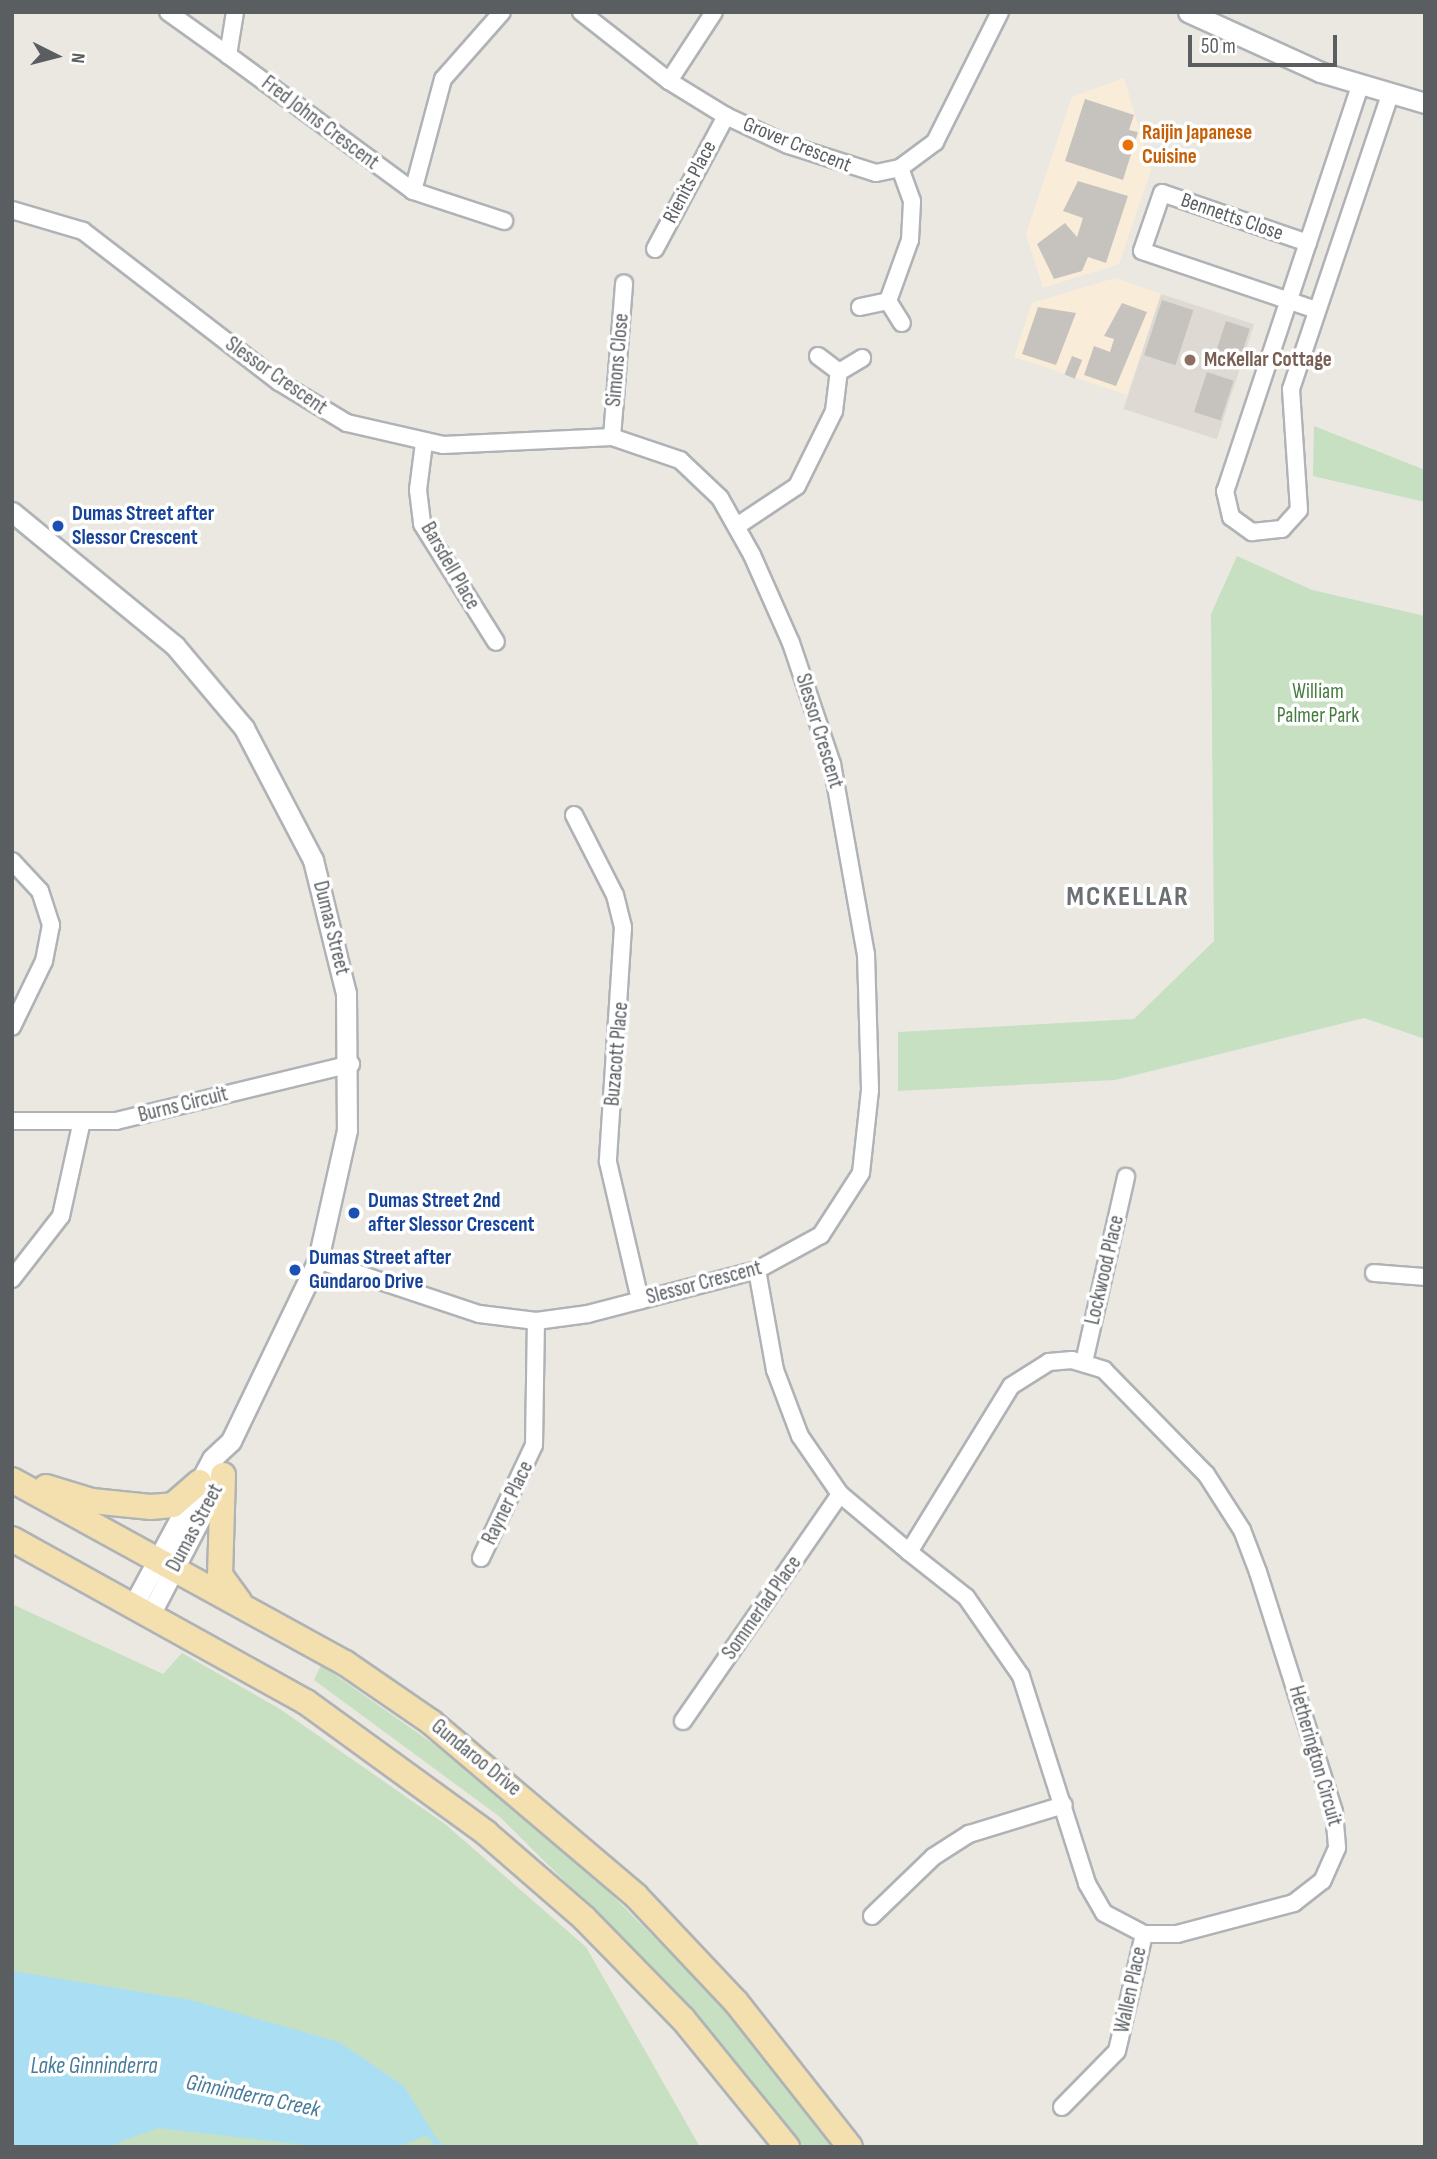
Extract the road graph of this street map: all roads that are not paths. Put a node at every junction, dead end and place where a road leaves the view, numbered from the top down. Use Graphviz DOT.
graph roads {
  1 [pos="168,12"];
  2 [pos="235,12"];
  3 [pos="502,12"];
  4 [pos="581,12"];
  5 [pos="714,12"];
  6 [pos="1000,12"];
  7 [pos="1188,12"];
  8 [pos="228,55"];
  9 [pos="668,82"];
  10 [pos="1360,86"];
  11 [pos="1390,94"];
  12 [pos="1425,103"];
  13 [pos="726,116"];
  14 [pos="900,168"];
  15 [pos="413,191"];
  16 [pos="12,210"];
  17 [pos="504,221"];
  18 [pos="1308,243"];
  19 [pos="654,249"];
  20 [pos="624,284"];
  21 [pos="1289,300"];
  22 [pos="888,301"];
  23 [pos="860,307"];
  24 [pos="1316,310"];
  25 [pos="902,323"];
  26 [pos="818,356"];
  27 [pos="862,358"];
  28 [pos="839,372"];
  29 [pos="612,437"];
  30 [pos="424,443"];
  31 [pos="12,512"];
  32 [pos="737,526"];
  33 [pos="496,642"];
  34 [pos="575,815"];
  35 [pos="12,861"];
  36 [pos="12,1027"];
  37 [pos="351,1064"];
  38 [pos="12,1121"];
  39 [pos="81,1125"];
  40 [pos="1126,1177"];
  41 [pos="318,1260"];
  42 [pos="757,1270"];
  43 [pos="1374,1273"];
  44 [pos="1425,1277"];
  45 [pos="12,1279"];
  46 [pos="640,1300"];
  47 [pos="536,1321"];
  48 [pos="1084,1362"];
  49 [pos="231,1441"];
  50 [pos="223,1475"];
  51 [pos="12,1478"];
  52 [pos="199,1482"];
  53 [pos="840,1494"];
  54 [pos="12,1539"];
  55 [pos="909,1552"];
  56 [pos="481,1558"];
  57 [pos="165,1565"];
  58 [pos="142,1608"];
  59 [pos="245,1609"];
  60 [pos="683,1721"];
  61 [pos="1064,1805"];
  62 [pos="872,1916"];
  63 [pos="1144,1934"];
  64 [pos="1062,2107"];
  65 [pos="787,2147"];
  66 [pos="850,2147"];
  1 -- 8 [label="street, Fred Johns Crescent"];
  2 -- 8 [label="street"];
  3 -- 15 [label="street"];
  4 -- 9 [label="street, Grover Crescent"];
  5 -- 9 [label="street"];
  6 -- 14 [label="street"];
  7 -- 10 [label="street"];
  8 -- 15 [label="street, Fred Johns Crescent"];
  9 -- 13 [label="street, Grover Crescent"];
  10 -- 11 [label="street"];
  10 -- 18 [label="street, Bennetts Close"];
  11 -- 12 [label="street"];
  11 -- 24 [label="street, Bennetts Close"];
  13 -- 14 [label="street, Grover Crescent"];
  13 -- 19 [label="street, Rienits Place"];
  14 -- 22 [label="street"];
  15 -- 17 [label="street, Fred Johns Crescent"];
  16 -- 30 [label="street, Slessor Crescent"];
  18 -- 21 [label="street, Bennetts Close"];
  18 -- 21 [label="street, Bennetts Close"];
  20 -- 29 [label="street, Simons Close"];
  21 -- 24 [label="street, Bennetts Close"];
  21 -- 24 [label="street, Bennetts Close"];
  22 -- 23 [label="street"];
  22 -- 25 [label="street"];
  26 -- 28 [label="street"];
  27 -- 28 [label="street"];
  28 -- 32 [label="street"];
  29 -- 30 [label="street, Slessor Crescent"];
  29 -- 32 [label="street, Slessor Crescent"];
  30 -- 33 [label="street, Barsdell Place"];
  31 -- 37 [label="street, Dumas Street"];
  32 -- 42 [label="street, Slessor Crescent"];
  34 -- 46 [label="street, Buzacott Place"];
  35 -- 36 [label="street"];
  37 -- 39 [label="street, Burns Circuit"];
  37 -- 41 [label="street, Dumas Street"];
  38 -- 39 [label="street, Burns Circuit"];
  39 -- 45 [label="street"];
  40 -- 48 [label="street, Lockwood Place"];
  41 -- 47 [label="street, Slessor Crescent"];
  41 -- 49 [label="street, Dumas Street"];
  42 -- 46 [label="street, Slessor Crescent"];
  42 -- 53 [label="street, Hetherington Circuit"];
  43 -- 44 [label="street"];
  46 -- 47 [label="street, Slessor Crescent"];
  47 -- 56 [label="street, Rayner Place"];
  48 -- 55 [label="street"];
  48 -- 63 [label="street, Hetherington Circuit"];
  49 -- 50 [label="street, Dumas Street"];
  49 -- 52 [label="street, Dumas Street"];
  50 -- 57 [label="street, Dumas Street"];
  50 -- 59 [label="main road"];
  51 -- 52 [label="main road"];
  51 -- 57 [label="main road, Gundaroo Drive"];
  52 -- 57 [label="street, Dumas Street"];
  53 -- 55 [label="street, Hetherington Circuit"];
  53 -- 60 [label="street, Sommerlad Place"];
  54 -- 58 [label="main road"];
  55 -- 61 [label="street, Hetherington Circuit"];
  57 -- 58 [label="street, Dumas Street"];
  57 -- 59 [label="main road, Gundaroo Drive"];
  58 -- 65 [label="main road"];
  59 -- 66 [label="main road, Gundaroo Drive"];
  61 -- 62 [label="street"];
  61 -- 63 [label="street, Hetherington Circuit"];
  63 -- 64 [label="street, Wallen Place"];
}
